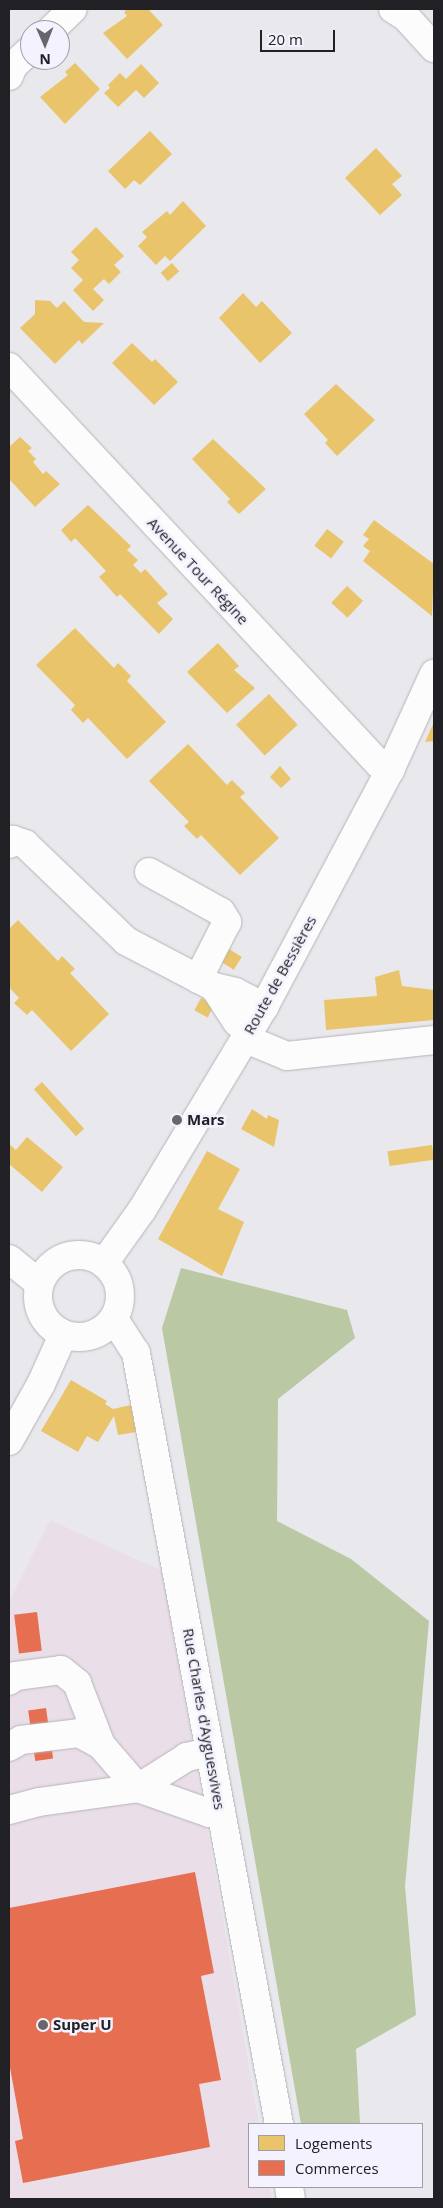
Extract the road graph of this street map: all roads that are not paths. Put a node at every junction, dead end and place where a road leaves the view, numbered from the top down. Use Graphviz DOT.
graph roads {
  1 [pos="73,9"];
  2 [pos="394,9"];
  3 [pos="61,20"];
  4 [pos="434,48"];
  5 [pos="20,59"];
  6 [pos="9,76"];
  7 [pos="9,367"];
  8 [pos="434,674"];
  9 [pos="390,770"];
  10 [pos="9,844"];
  11 [pos="150,872"];
  12 [pos="206,983"];
  13 [pos="264,1007"];
  14 [pos="248,1035"];
  15 [pos="434,1040"];
  16 [pos="9,1259"];
  17 [pos="104,1263"];
  18 [pos="39,1283"];
  19 [pos="114,1319"];
  20 [pos="63,1335"];
  21 [pos="9,1440"];
  22 [pos="9,1681"];
  23 [pos="101,1745"];
  24 [pos="9,1747"];
  25 [pos="210,1752"];
  26 [pos="138,1788"];
  27 [pos="9,1810"];
  28 [pos="221,1811"];
  29 [pos="279,2123"];
  1 -- 3 [label="street"];
  2 -- 4 [label="street"];
  5 -- 6 [label="street"];
  7 -- 9 [label="street, Avenue Tour Régine"];
  8 -- 9 [label="street, Route de Bessières"];
  9 -- 13 [label="street, Route de Bessières"];
  10 -- 12 [label="street"];
  11 -- 12 [label="street"];
  12 -- 13 [label="street"];
  12 -- 14 [label="street"];
  13 -- 14 [label="street, Route de Bessières"];
  14 -- 15 [label="street"];
  14 -- 17 [label="street, Route de Bessières"];
  16 -- 18 [label="street"];
  17 -- 18 [label="street"];
  17 -- 19 [label="street"];
  18 -- 20 [label="street"];
  19 -- 20 [label="street"];
  19 -- 25 [label="street, Rue Charles d'Ayguesvives"];
  20 -- 21 [label="street"];
  22 -- 23 [label="street"];
  23 -- 24 [label="street"];
  23 -- 26 [label="street"];
  25 -- 26 [label="street"];
  25 -- 28 [label="street, Rue Charles d'Ayguesvives"];
  26 -- 27 [label="street"];
  26 -- 28 [label="street"];
  28 -- 29 [label="street, Rue Charles d'Ayguesvives"];
}
